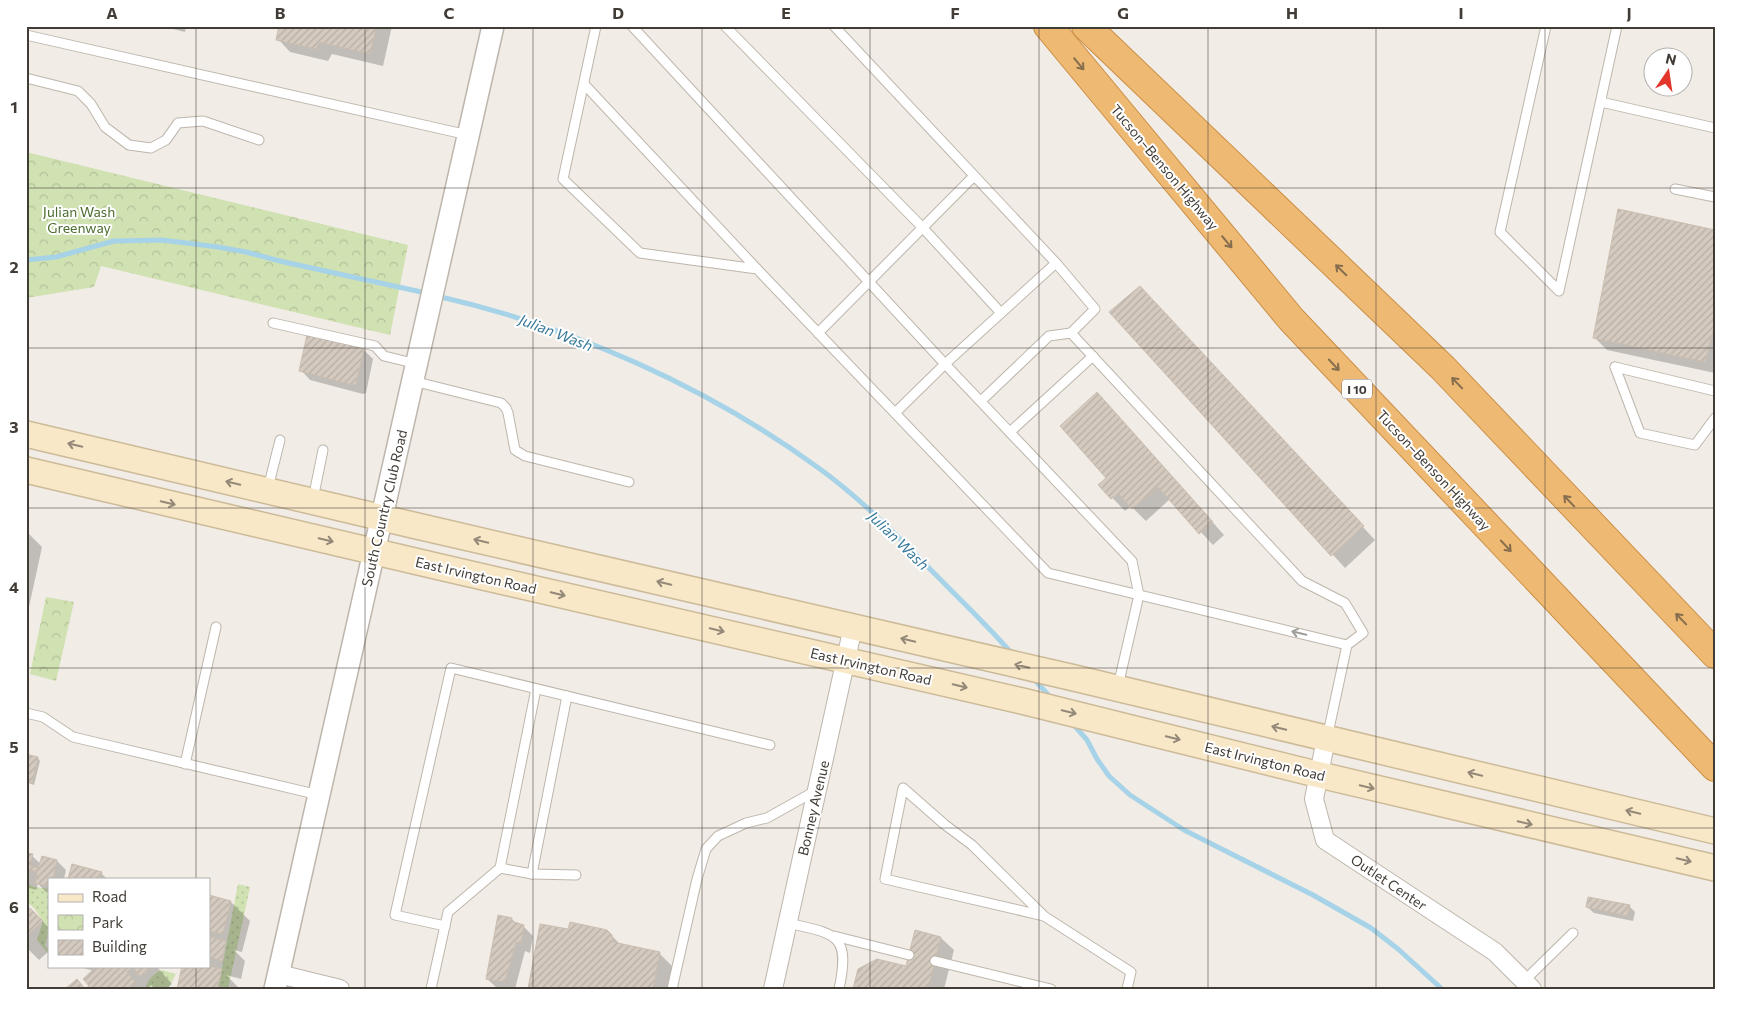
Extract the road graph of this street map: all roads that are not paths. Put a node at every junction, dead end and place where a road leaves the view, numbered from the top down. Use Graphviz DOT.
graph roads {
  1 [pos="493,26"];
  2 [pos="596,26"];
  3 [pos="632,26"];
  4 [pos="726,26"];
  5 [pos="834,26"];
  6 [pos="1048,26"];
  7 [pos="1086,26"];
  8 [pos="1546,26"];
  9 [pos="1617,26"];
  10 [pos="26,35"];
  11 [pos="26,78"];
  12 [pos="584,84"];
  13 [pos="1601,102"];
  14 [pos="1715,128"];
  15 [pos="468,135"];
  16 [pos="259,140"];
  17 [pos="974,176"];
  18 [pos="1674,189"];
  19 [pos="1715,198"];
  20 [pos="923,228"];
  21 [pos="1056,263"];
  22 [pos="758,269"];
  23 [pos="870,282"];
  24 [pos="1001,313"];
  25 [pos="273,324"];
  26 [pos="818,333"];
  27 [pos="1071,333"];
  28 [pos="1093,356"];
  29 [pos="945,364"];
  30 [pos="415,373"];
  31 [pos="1715,391"];
  32 [pos="981,401"];
  33 [pos="895,413"];
  34 [pos="1715,418"];
  35 [pos="1010,432"];
  36 [pos="26,434"];
  37 [pos="280,440"];
  38 [pos="323,450"];
  39 [pos="26,470"];
  40 [pos="630,482"];
  41 [pos="268,491"];
  42 [pos="312,501"];
  43 [pos="383,518"];
  44 [pos="374,552"];
  45 [pos="1139,595"];
  46 [pos="216,627"];
  47 [pos="853,627"];
  48 [pos="1347,645"];
  49 [pos="1715,654"];
  50 [pos="846,660"];
  51 [pos="536,688"];
  52 [pos="1118,689"];
  53 [pos="567,696"];
  54 [pos="26,713"];
  55 [pos="1326,739"];
  56 [pos="770,745"];
  57 [pos="186,764"];
  58 [pos="1715,768"];
  59 [pos="1320,776"];
  60 [pos="817,790"];
  61 [pos="320,795"];
  62 [pos="1715,831"];
  63 [pos="500,868"];
  64 [pos="1715,868"];
  65 [pos="532,874"];
  66 [pos="576,876"];
  67 [pos="1044,916"];
  68 [pos="788,923"];
  69 [pos="445,926"];
  70 [pos="1573,933"];
  71 [pos="833,936"];
  72 [pos="909,955"];
  73 [pos="935,961"];
  74 [pos="277,981"];
  75 [pos="1528,985"];
  76 [pos="340,989"];
  77 [pos="431,989"];
  78 [pos="672,989"];
  79 [pos="773,989"];
  80 [pos="839,989"];
  81 [pos="1051,989"];
  82 [pos="1127,989"];
  1 -- 15 [label="street, South Country Club Road"];
  2 -- 12 [label="lane"];
  3 -- 23 [label="lane"];
  4 -- 20 [label="lane"];
  5 -- 17 [label="lane"];
  6 -- 58 [label="highway, Tucson–Benson Highway / I 10, one-way"];
  49 -- 7 [label="highway, one-way"];
  8 -- 13 [label="lane"];
  9 -- 13 [label="lane"];
  10 -- 15 [label="lane"];
  11 -- 16 [label="lane"];
  12 -- 22 [label="lane"];
  12 -- 22 [label="lane"];
  13 -- 14 [label="lane"];
  15 -- 30 [label="street, South Country Club Road"];
  17 -- 20 [label="lane"];
  17 -- 21 [label="lane"];
  18 -- 19 [label="lane"];
  20 -- 23 [label="lane"];
  20 -- 24 [label="lane"];
  21 -- 24 [label="lane"];
  21 -- 27 [label="lane"];
  22 -- 26 [label="lane"];
  23 -- 26 [label="lane"];
  23 -- 29 [label="lane"];
  24 -- 29 [label="lane"];
  25 -- 30 [label="lane"];
  26 -- 33 [label="lane"];
  27 -- 28 [label="lane"];
  27 -- 32 [label="lane"];
  28 -- 35 [label="lane"];
  28 -- 48 [label="lane"];
  29 -- 32 [label="lane"];
  29 -- 33 [label="lane"];
  30 -- 40 [label="lane"];
  30 -- 43 [label="street, South Country Club Road"];
  31 -- 34 [label="lane"];
  32 -- 35 [label="lane"];
  33 -- 45 [label="lane"];
  35 -- 45 [label="lane"];
  41 -- 36 [label="main road, one-way"];
  37 -- 41 [label="lane"];
  38 -- 42 [label="lane"];
  39 -- 44 [label="main road, East Irvington Road, one-way"];
  41 -- 42 [label="main road"];
  42 -- 43 [label="main road"];
  43 -- 44 [label="street, South Country Club Road"];
  47 -- 43 [label="main road, one-way"];
  44 -- 50 [label="main road, East Irvington Road, one-way"];
  44 -- 61 [label="street, South Country Club Road"];
  48 -- 45 [label="lane, one-way"];
  45 -- 52 [label="lane"];
  46 -- 57 [label="lane"];
  47 -- 50 [label="street, Bonney Avenue"];
  52 -- 47 [label="main road, one-way"];
  48 -- 55 [label="lane"];
  50 -- 59 [label="main road, East Irvington Road, one-way"];
  50 -- 60 [label="street, Bonney Avenue"];
  51 -- 53 [label="lane"];
  51 -- 63 [label="lane"];
  51 -- 69 [label="lane"];
  55 -- 52 [label="main road, one-way"];
  53 -- 56 [label="lane"];
  53 -- 65 [label="lane"];
  54 -- 57 [label="lane"];
  55 -- 59 [label="street, Outlet Center"];
  62 -- 55 [label="main road, one-way"];
  57 -- 61 [label="lane"];
  59 -- 64 [label="main road, East Irvington Road, one-way"];
  59 -- 75 [label="street, Outlet Center"];
  60 -- 68 [label="street, Bonney Avenue"];
  60 -- 78 [label="lane"];
  61 -- 74 [label="street, South Country Club Road"];
  63 -- 65 [label="lane"];
  63 -- 69 [label="lane"];
  65 -- 66 [label="lane"];
  67 -- 67 [label="lane"];
  67 -- 82 [label="lane"];
  68 -- 71 [label="lane"];
  68 -- 79 [label="street, Bonney Avenue"];
  69 -- 77 [label="lane"];
  70 -- 75 [label="lane"];
  71 -- 72 [label="lane"];
  71 -- 80 [label="lane"];
  73 -- 81 [label="lane"];
  74 -- 76 [label="street"];
}
